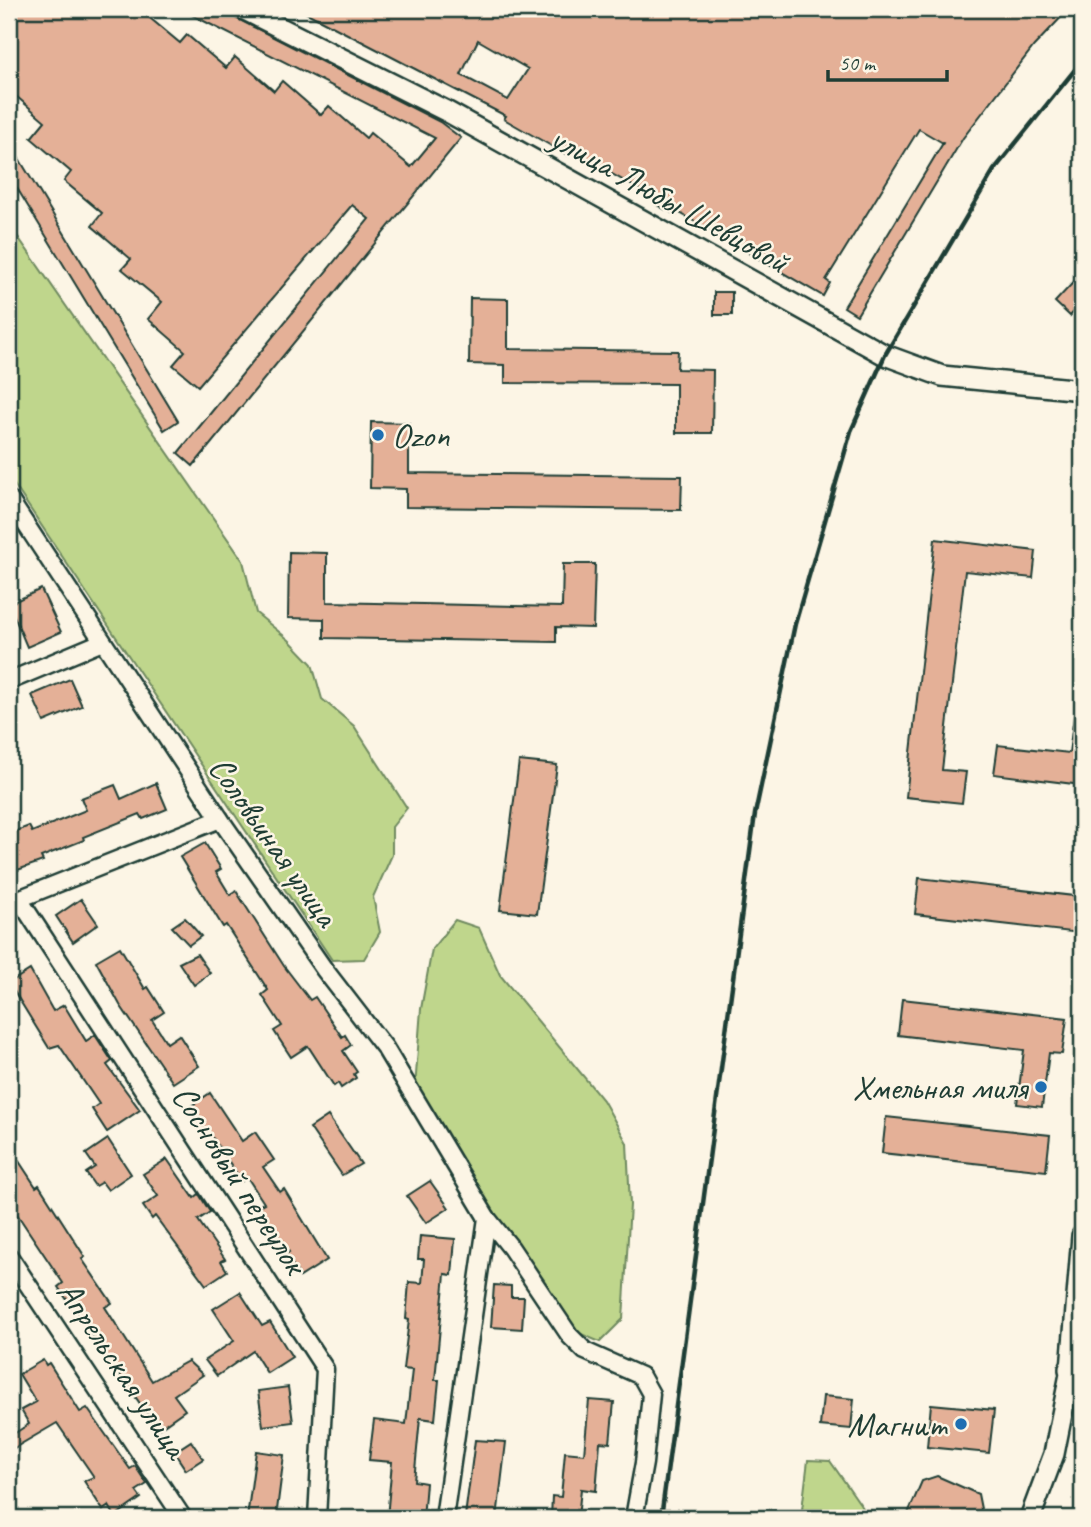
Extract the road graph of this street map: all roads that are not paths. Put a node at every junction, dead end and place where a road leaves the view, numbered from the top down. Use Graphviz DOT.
graph roads {
  1 [pos="243,9"];
  2 [pos="1082,390"];
  3 [pos="9,499"];
  4 [pos="102,642"];
  5 [pos="9,681"];
  6 [pos="220,818"];
  7 [pos="14,901"];
  8 [pos="487,1218"];
  9 [pos="1082,1236"];
  10 [pos="9,1256"];
  11 [pos="1077,1370"];
  12 [pos="183,1518"];
  13 [pos="317,1518"];
  14 [pos="444,1518"];
  15 [pos="634,1518"];
  16 [pos="1030,1518"];
  1 -- 2 [label="street, улица Любы Шевцовой"];
  3 -- 4 [label="street, Соловьиная улица"];
  4 -- 5 [label="street"];
  4 -- 6 [label="street, Соловьиная улица"];
  6 -- 7 [label="street"];
  6 -- 8 [label="street, Соловьиная улица"];
  7 -- 13 [label="street, Сосновый переулок"];
  8 -- 14 [label="street"];
  8 -- 15 [label="street, Соловьиная улица"];
  9 -- 11 [label="street"];
  10 -- 12 [label="street, Апрельская улица"];
  11 -- 16 [label="street"];
}
